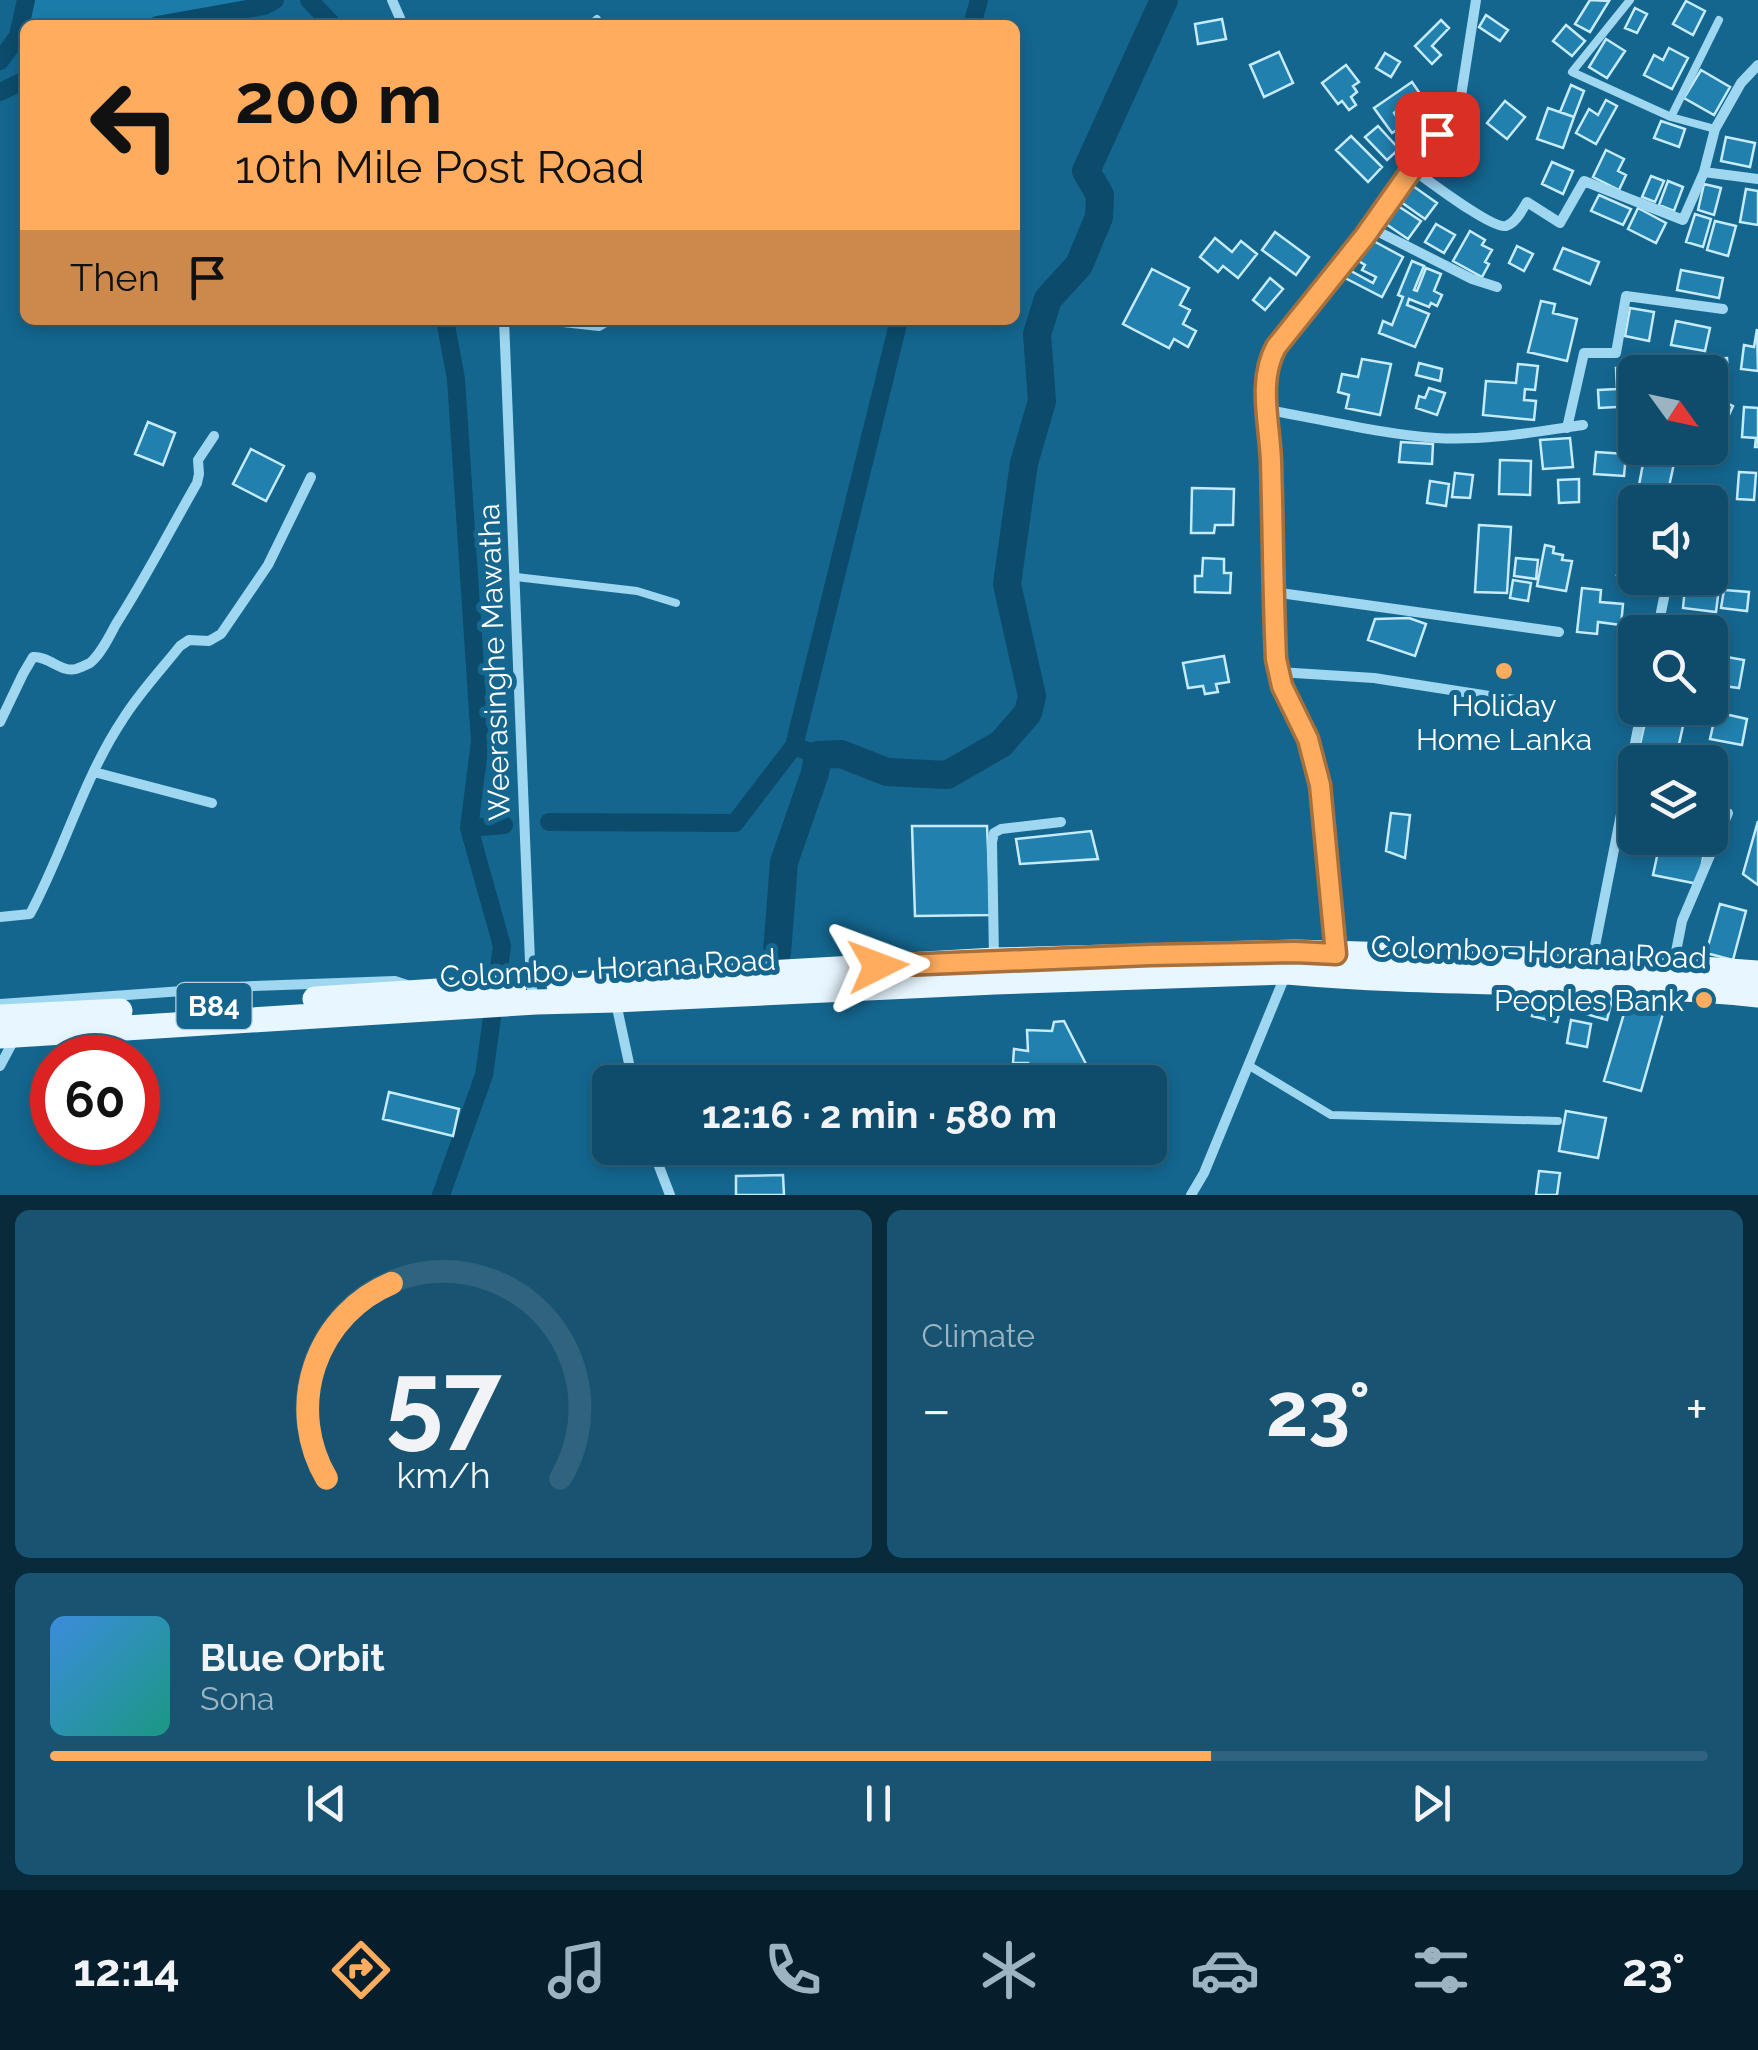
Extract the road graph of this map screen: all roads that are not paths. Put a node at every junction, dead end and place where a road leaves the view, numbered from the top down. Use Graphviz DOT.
graph roads {
  1 [pos="1476,0"];
  2 [pos="1630,0"];
  3 [pos="1718,20"];
  4 [pos="1758,66"];
  5 [pos="1671,117"];
  6 [pos="1715,129"];
  7 [pos="1412,169"];
  8 [pos="1704,172"];
  9 [pos="1758,178"];
  10 [pos="1371,228"];
  11 [pos="1496,287"];
  12 [pos="1723,310"];
  13 [pos="504,325"];
  14 [pos="1267,410"];
  15 [pos="1583,425"];
  16 [pos="1567,428"];
  17 [pos="214,436"];
  18 [pos="310,478"];
  19 [pos="516,577"];
  20 [pos="1274,592"];
  21 [pos="676,603"];
  22 [pos="1559,632"];
  23 [pos="1278,672"];
  24 [pos="1516,700"];
  25 [pos="0,722"];
  26 [pos="1639,725"];
  27 [pos="94,772"];
  28 [pos="212,803"];
  29 [pos="1061,822"];
  30 [pos="1710,855"];
  31 [pos="0,917"];
  32 [pos="994,960"];
  33 [pos="1592,961"];
  34 [pos="1291,962"];
  35 [pos="1335,965"];
  36 [pos="1758,973"];
  37 [pos="1672,977"];
  38 [pos="614,992"];
  39 [pos="526,994"];
  40 [pos="1758,995"];
  41 [pos="424,998"];
  42 [pos="0,1004"];
  43 [pos="10,1026"];
  44 [pos="1248,1064"];
  45 [pos="629,1065"];
  46 [pos="0,1066"];
  47 [pos="1558,1121"];
  48 [pos="659,1165"];
  49 [pos="670,1195"];
  50 [pos="1191,1195"];
  1 -- 7 [label="street"];
  2 -- 5 [label="lane"];
  3 -- 5 [label="lane"];
  4 -- 6 [label="street"];
  5 -- 6 [label="lane"];
  6 -- 8 [label="street"];
  7 -- 8 [label="street"];
  7 -- 10 [label="street"];
  8 -- 9 [label="street"];
  10 -- 11 [label="street"];
  10 -- 14 [label="street"];
  12 -- 16 [label="street"];
  13 -- 19 [label="street, Weerasinghe Mawatha"];
  14 -- 16 [label="street"];
  14 -- 20 [label="street"];
  15 -- 16 [label="street"];
  17 -- 25 [label="street"];
  18 -- 27 [label="street"];
  19 -- 21 [label="lane"];
  19 -- 39 [label="street, Weerasinghe Mawatha"];
  20 -- 22 [label="street"];
  20 -- 23 [label="street"];
  23 -- 24 [label="street"];
  23 -- 35 [label="street"];
  26 -- 33 [label="street"];
  27 -- 28 [label="street"];
  27 -- 31 [label="street"];
  29 -- 32 [label="street"];
  30 -- 37 [label="street"];
  32 -- 34 [label="main road, Colombo - Horana Road / B84"];
  32 -- 38 [label="main road, Colombo - Horana Road / B84"];
  33 -- 35 [label="main road, Colombo - Horana Road / B84"];
  33 -- 37 [label="main road, Colombo - Horana Road / B84"];
  34 -- 35 [label="main road, Colombo - Horana Road / B84"];
  34 -- 38 [label="main road, Colombo - Horana Road / B84"];
  34 -- 44 [label="street"];
  35 -- 37 [label="main road, Colombo - Horana Road / B84"];
  36 -- 37 [label="main road, Colombo - Horana Road / B84"];
  37 -- 40 [label="main road, Colombo - Horana Road / B84"];
  38 -- 39 [label="main road, Colombo - Horana Road / B84"];
  38 -- 45 [label="street"];
  39 -- 41 [label="main road, Colombo - Horana Road / B84"];
  41 -- 42 [label="street"];
  41 -- 43 [label="main road, Colombo - Horana Road / B84"];
  43 -- 46 [label="street"];
  44 -- 47 [label="lane"];
  44 -- 50 [label="street"];
  48 -- 49 [label="street"];
}
